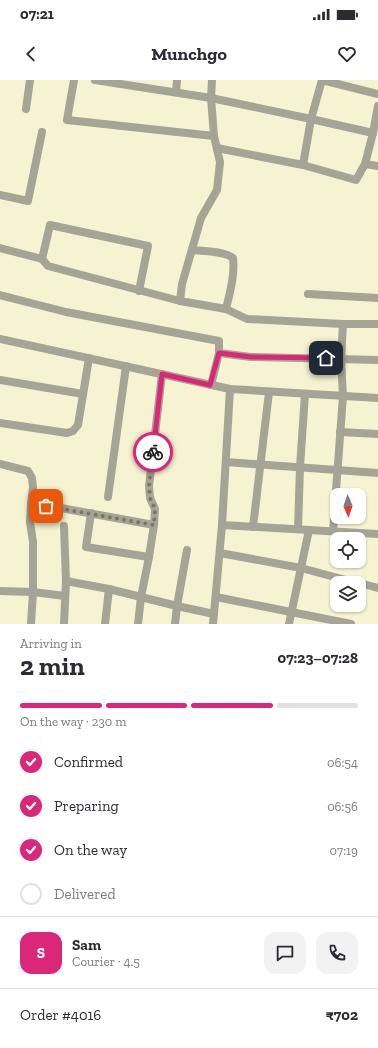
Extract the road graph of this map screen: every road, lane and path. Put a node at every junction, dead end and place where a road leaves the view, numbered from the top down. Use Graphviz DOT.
graph roads {
  1 [pos="30,80"];
  2 [pos="74,80"];
  3 [pos="95,80"];
  4 [pos="177,80"];
  5 [pos="212,80"];
  6 [pos="322,80"];
  7 [pos="135,83"];
  8 [pos="176,92"];
  9 [pos="378,94"];
  10 [pos="211,98"];
  11 [pos="378,106"];
  12 [pos="26,109"];
  13 [pos="311,119"];
  14 [pos="377,124"];
  15 [pos="42,132"];
  16 [pos="373,133"];
  17 [pos="214,136"];
  18 [pos="217,148"];
  19 [pos="365,164"];
  20 [pos="303,165"];
  21 [pos="378,166"];
  22 [pos="0,195"];
  23 [pos="0,248"];
  24 [pos="192,250"];
  25 [pos="42,259"];
  26 [pos="139,291"];
  27 [pos="308,294"];
  28 [pos="0,295"];
  29 [pos="378,298"];
  30 [pos="180,301"];
  31 [pos="226,309"];
  32 [pos="342,324"];
  33 [pos="378,324"];
  34 [pos="0,339"];
  35 [pos="219,353"];
  36 [pos="89,358"];
  37 [pos="341,359"];
  38 [pos="378,360"];
  39 [pos="126,366"];
  40 [pos="162,374"];
  41 [pos="0,380"];
  42 [pos="210,385"];
  43 [pos="230,389"];
  44 [pos="269,392"];
  45 [pos="83,394"];
  46 [pos="304,394"];
  47 [pos="343,396"];
  48 [pos="378,398"];
  49 [pos="0,423"];
  50 [pos="340,432"];
  51 [pos="378,434"];
  52 [pos="226,462"];
  53 [pos="0,464"];
  54 [pos="260,465"];
  55 [pos="300,467"];
  56 [pos="337,470"];
  57 [pos="378,473"];
  58 [pos="108,497"];
  59 [pos="31,504"];
  60 [pos="91,514"];
  61 [pos="154,525"];
  62 [pos="222,525"];
  63 [pos="64,526"];
  64 [pos="253,527"];
  65 [pos="298,529"];
  66 [pos="309,530"];
  67 [pos="333,531"];
  68 [pos="378,534"];
  69 [pos="187,550"];
  70 [pos="220,553"];
  71 [pos="148,557"];
  72 [pos="300,568"];
  73 [pos="331,576"];
  74 [pos="66,581"];
  75 [pos="366,585"];
  76 [pos="378,588"];
  77 [pos="109,589"];
  78 [pos="0,591"];
  79 [pos="33,592"];
  80 [pos="65,596"];
  81 [pos="141,596"];
  82 [pos="216,597"];
  83 [pos="176,606"];
  84 [pos="292,612"];
  85 [pos="214,614"];
  86 [pos="333,622"];
  87 [pos="31,624"];
  88 [pos="64,624"];
  89 [pos="105,624"];
  90 [pos="138,624"];
  91 [pos="174,624"];
  92 [pos="213,624"];
  93 [pos="289,624"];
  94 [pos="351,624"];
  1 -- 12 [label="street"];
  2 -- 17 [label="street"];
  3 -- 7 [label="street"];
  4 -- 8 [label="street"];
  5 -- 10 [label="street"];
  6 -- 9 [label="street"];
  6 -- 13 [label="street"];
  7 -- 8 [label="street"];
  8 -- 10 [label="street"];
  10 -- 13 [label="street"];
  10 -- 17 [label="street"];
  11 -- 14 [label="street"];
  13 -- 16 [label="street"];
  13 -- 20 [label="street"];
  14 -- 16 [label="street"];
  15 -- 22 [label="street"];
  16 -- 19 [label="street"];
  17 -- 18 [label="street"];
  18 -- 20 [label="street"];
  18 -- 24 [label="street"];
  19 -- 20 [label="street"];
  19 -- 21 [label="street"];
  23 -- 25 [label="street"];
  24 -- 30 [label="street"];
  24 -- 31 [label="street"];
  25 -- 26 [label="street"];
  25 -- 26 [label="street"];
  26 -- 30 [label="street"];
  27 -- 29 [label="street"];
  28 -- 35 [label="street"];
  30 -- 31 [label="street"];
  31 -- 32 [label="street"];
  32 -- 33 [label="street"];
  32 -- 37 [label="street"];
  34 -- 36 [label="street"];
  35 -- 37 [label="street"];
  35 -- 42 [label="street"];
  36 -- 39 [label="street"];
  36 -- 45 [label="street"];
  37 -- 38 [label="street"];
  37 -- 47 [label="street"];
  39 -- 40 [label="street"];
  39 -- 58 [label="street"];
  40 -- 42 [label="street"];
  40 -- 61 [label="street"];
  41 -- 45 [label="street"];
  42 -- 43 [label="street"];
  43 -- 44 [label="street"];
  43 -- 52 [label="street"];
  44 -- 46 [label="street"];
  44 -- 54 [label="street"];
  45 -- 49 [label="street"];
  46 -- 47 [label="street"];
  46 -- 55 [label="street"];
  47 -- 48 [label="street"];
  47 -- 50 [label="street"];
  50 -- 51 [label="street"];
  50 -- 56 [label="street"];
  52 -- 54 [label="street"];
  52 -- 62 [label="street"];
  53 -- 59 [label="street"];
  54 -- 55 [label="street"];
  54 -- 64 [label="street"];
  55 -- 56 [label="street"];
  55 -- 65 [label="street"];
  56 -- 57 [label="street"];
  56 -- 67 [label="street"];
  59 -- 60 [label="street"];
  59 -- 79 [label="street"];
  60 -- 61 [label="street"];
  60 -- 71 [label="street"];
  61 -- 71 [label="street"];
  62 -- 64 [label="street"];
  62 -- 70 [label="street"];
  63 -- 74 [label="street"];
  64 -- 65 [label="street"];
  65 -- 66 [label="street"];
  66 -- 67 [label="street"];
  66 -- 72 [label="street"];
  67 -- 68 [label="street"];
  69 -- 83 [label="street"];
  70 -- 72 [label="street"];
  70 -- 82 [label="street"];
  71 -- 81 [label="street"];
  72 -- 73 [label="street"];
  72 -- 84 [label="street"];
  74 -- 77 [label="street"];
  74 -- 80 [label="street"];
  75 -- 76 [label="street"];
  77 -- 81 [label="street"];
  77 -- 89 [label="street"];
  78 -- 79 [label="street"];
  79 -- 80 [label="street"];
  79 -- 87 [label="street"];
  80 -- 88 [label="street"];
  81 -- 83 [label="street"];
  81 -- 90 [label="street"];
  82 -- 84 [label="street"];
  82 -- 85 [label="street"];
  83 -- 85 [label="street"];
  83 -- 91 [label="street"];
  84 -- 86 [label="street"];
  84 -- 93 [label="street"];
  85 -- 92 [label="street"];
  86 -- 94 [label="street"];
}
